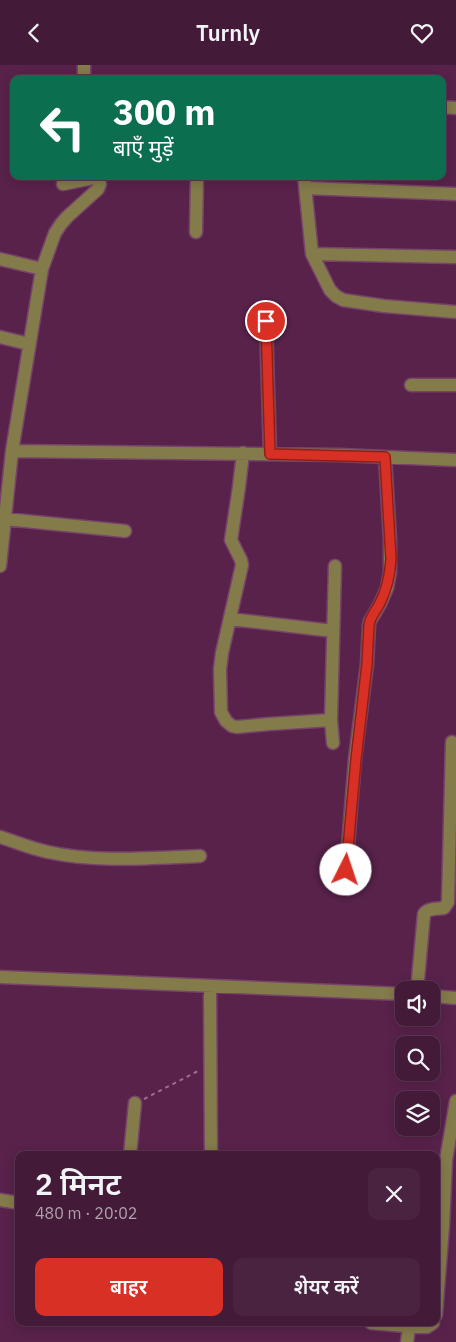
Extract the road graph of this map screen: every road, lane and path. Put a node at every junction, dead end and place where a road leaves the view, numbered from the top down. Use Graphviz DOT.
graph roads {
  1 [pos="84,180"];
  2 [pos="100,180"];
  3 [pos="197,180"];
  4 [pos="305,182"];
  5 [pos="63,184"];
  6 [pos="456,194"];
  7 [pos="196,232"];
  8 [pos="312,253"];
  9 [pos="456,257"];
  10 [pos="0,259"];
  11 [pos="42,269"];
  12 [pos="456,312"];
  13 [pos="266,321"];
  14 [pos="0,337"];
  15 [pos="29,344"];
  16 [pos="411,385"];
  17 [pos="456,385"];
  18 [pos="12,451"];
  19 [pos="243,453"];
  20 [pos="270,454"];
  21 [pos="385,457"];
  22 [pos="456,459"];
  23 [pos="5,519"];
  24 [pos="125,531"];
  25 [pos="1,539"];
  26 [pos="0,566"];
  27 [pos="334,566"];
  28 [pos="230,619"];
  29 [pos="333,631"];
  30 [pos="331,720"];
  31 [pos="452,742"];
  32 [pos="334,743"];
  33 [pos="0,837"];
  34 [pos="200,856"];
  35 [pos="346,870"];
  36 [pos="452,905"];
  37 [pos="0,977"];
  38 [pos="419,981"];
  39 [pos="210,987"];
  40 [pos="395,994"];
  41 [pos="440,996"];
  42 [pos="456,997"];
  43 [pos="210,1064"];
  44 [pos="456,1101"];
  45 [pos="135,1103"];
  46 [pos="130,1151"];
  47 [pos="211,1151"];
  48 [pos="0,1200"];
  49 [pos="15,1202"];
  50 [pos="440,1220"];
  51 [pos="400,1326"];
  52 [pos="428,1326"];
  53 [pos="409,1327"];
  54 [pos="407,1342"];
  1 -- 5 [label="street"];
  2 -- 11 [label="street"];
  3 -- 7 [label="street"];
  4 -- 6 [label="street"];
  4 -- 8 [label="street"];
  8 -- 9 [label="street"];
  8 -- 12 [label="street"];
  10 -- 11 [label="street"];
  11 -- 15 [label="street"];
  13 -- 20 [label="street"];
  14 -- 15 [label="street"];
  15 -- 18 [label="street"];
  16 -- 17 [label="street"];
  18 -- 19 [label="street"];
  18 -- 23 [label="street"];
  19 -- 20 [label="street"];
  19 -- 28 [label="street"];
  20 -- 21 [label="street"];
  21 -- 22 [label="street"];
  21 -- 35 [label="street"];
  23 -- 24 [label="street"];
  23 -- 25 [label="street"];
  25 -- 26 [label="street"];
  27 -- 29 [label="street"];
  28 -- 29 [label="street"];
  28 -- 30 [label="street"];
  29 -- 30 [label="street"];
  30 -- 32 [label="street"];
  31 -- 36 [label="street"];
  33 -- 34 [label="street"];
  36 -- 38 [label="street"];
  37 -- 39 [label="street"];
  39 -- 40 [label="street"];
  39 -- 43 [label="street"];
  41 -- 42 [label="street"];
  43 -- 45 [label="path"];
  43 -- 47 [label="street"];
  44 -- 50 [label="street"];
  45 -- 46 [label="street"];
  48 -- 49 [label="street"];
  51 -- 53 [label="street"];
  52 -- 53 [label="street"];
  53 -- 54 [label="street"];
}
